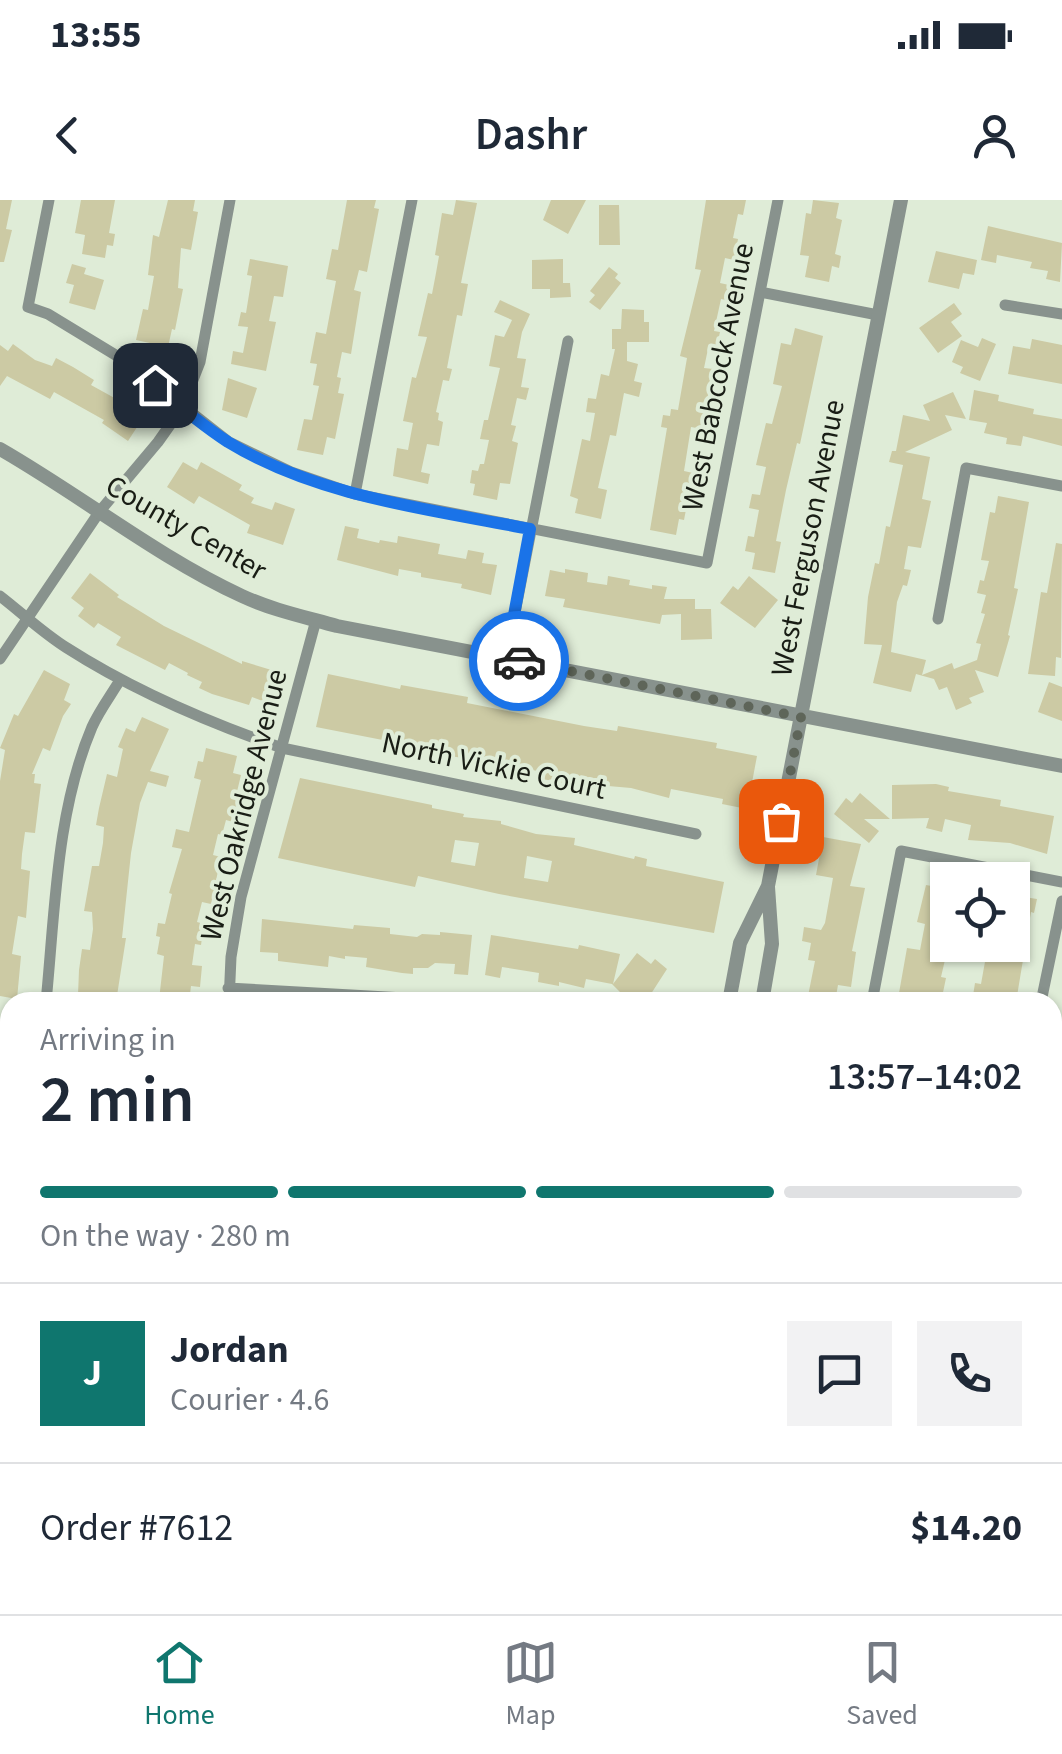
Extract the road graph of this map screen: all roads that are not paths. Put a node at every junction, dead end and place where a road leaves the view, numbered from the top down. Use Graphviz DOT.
graph roads {
  1 [pos="49,200"];
  2 [pos="230,200"];
  3 [pos="412,200"];
  4 [pos="778,200"];
  5 [pos="902,200"];
  6 [pos="760,292"];
  7 [pos="1005,305"];
  8 [pos="1062,314"];
  9 [pos="878,315"];
  10 [pos="568,341"];
  11 [pos="182,408"];
  12 [pos="0,449"];
  13 [pos="1062,486"];
  14 [pos="355,494"];
  15 [pos="100,511"];
  16 [pos="530,529"];
  17 [pos="0,596"];
  18 [pos="26,616"];
  19 [pos="938,618"];
  20 [pos="316,620"];
  21 [pos="506,658"];
  22 [pos="0,659"];
  23 [pos="120,680"];
  24 [pos="801,717"];
  25 [pos="282,748"];
  26 [pos="1062,766"];
  27 [pos="696,834"];
  28 [pos="1062,882"];
  29 [pos="768,886"];
  30 [pos="1062,901"];
  31 [pos="228,988"];
  32 [pos="47,992"];
  33 [pos="228,992"];
  34 [pos="299,992"];
  35 [pos="731,992"];
  36 [pos="764,992"];
  37 [pos="874,992"];
  38 [pos="1043,992"];
  1 -- 11 [label="street"];
  2 -- 11 [label="street"];
  3 -- 14 [label="street"];
  4 -- 6 [label="street, West Babcock Avenue"];
  5 -- 9 [label="street, West Ferguson Avenue"];
  6 -- 9 [label="street"];
  6 -- 16 [label="street, West Babcock Avenue"];
  7 -- 8 [label="street"];
  9 -- 24 [label="street, West Ferguson Avenue"];
  10 -- 16 [label="street"];
  11 -- 14 [label="street"];
  11 -- 15 [label="street"];
  12 -- 15 [label="street, County Center"];
  13 -- 19 [label="street"];
  14 -- 16 [label="street"];
  15 -- 18 [label="street"];
  15 -- 20 [label="street, County Center"];
  16 -- 21 [label="street"];
  17 -- 18 [label="street, North Vickie Court"];
  18 -- 22 [label="street"];
  18 -- 23 [label="street, North Vickie Court"];
  20 -- 21 [label="street, County Center"];
  20 -- 25 [label="street, West Oakridge Avenue"];
  21 -- 24 [label="street, County Center"];
  23 -- 25 [label="street, North Vickie Court"];
  23 -- 32 [label="street"];
  24 -- 26 [label="street, County Center"];
  24 -- 29 [label="street, West Ferguson Avenue"];
  25 -- 27 [label="street, North Vickie Court"];
  25 -- 31 [label="street, West Oakridge Avenue"];
  28 -- 37 [label="street"];
  29 -- 35 [label="street, West Ferguson Avenue"];
  29 -- 36 [label="street, West Ferguson Avenue"];
  30 -- 38 [label="street"];
  31 -- 33 [label="street, West Oakridge Avenue"];
  31 -- 34 [label="street"];
}
